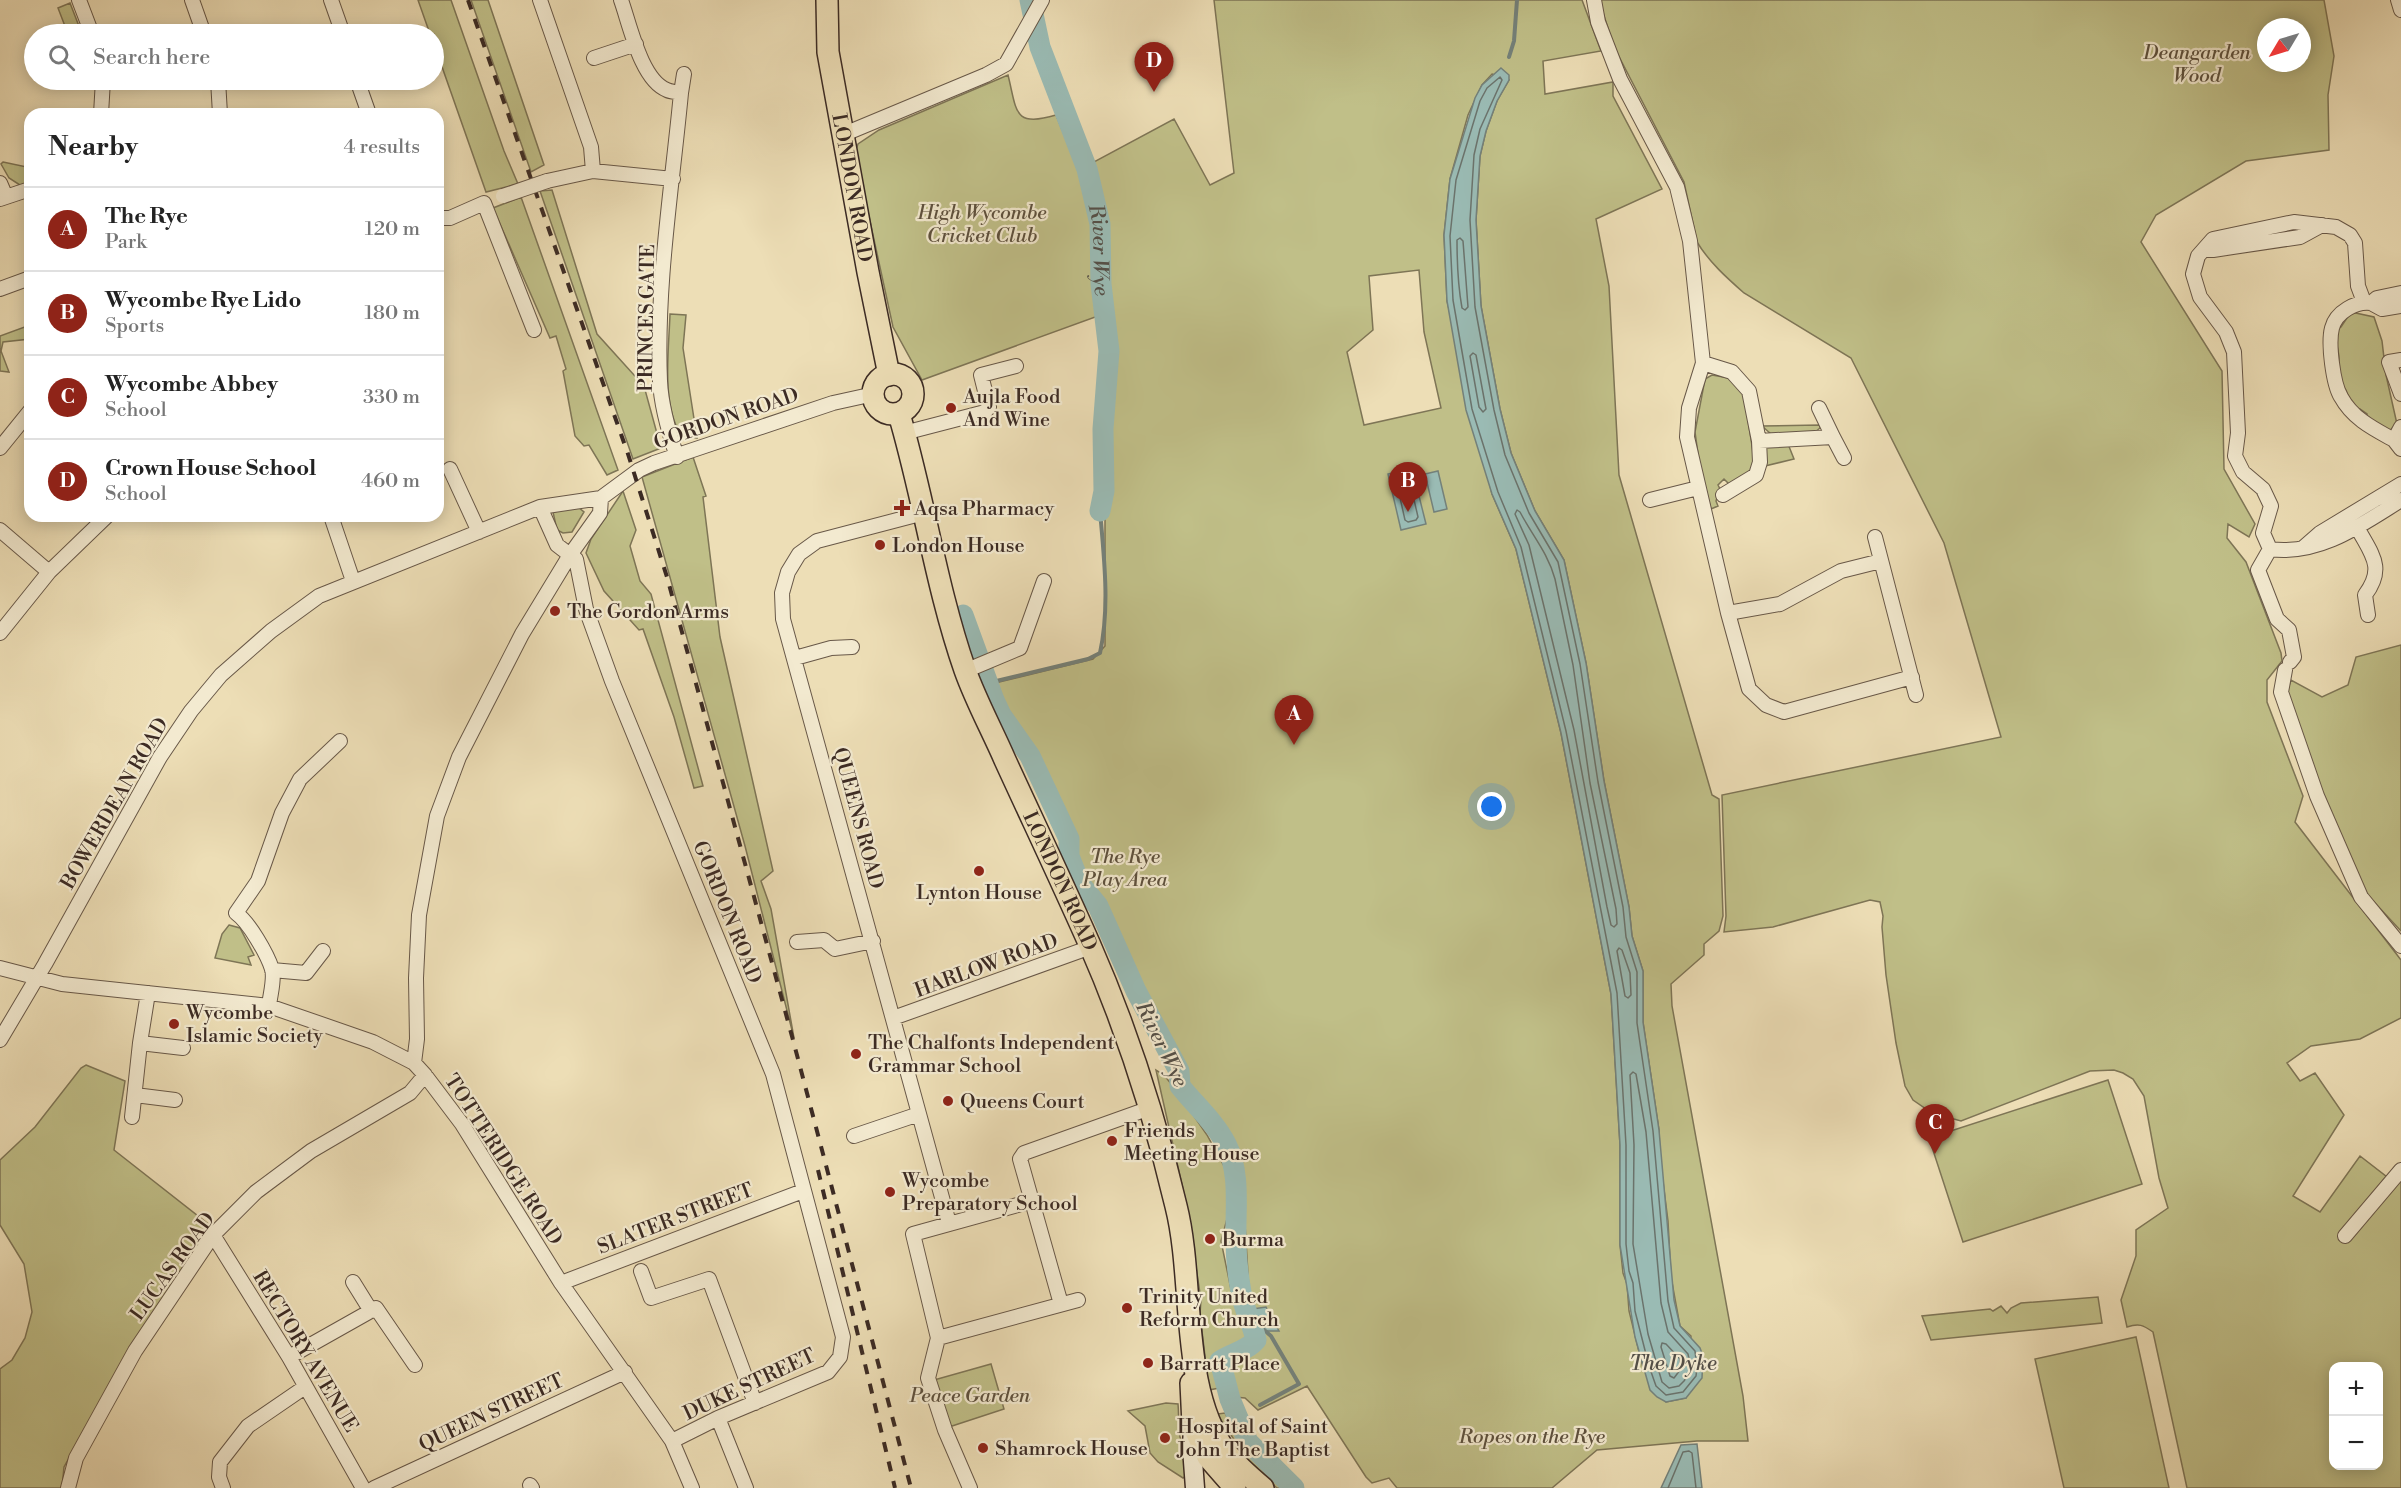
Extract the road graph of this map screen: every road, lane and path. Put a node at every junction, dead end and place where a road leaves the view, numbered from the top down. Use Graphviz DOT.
graph roads {
  1 [pos="79,0"];
  2 [pos="192,0"];
  3 [pos="331,0"];
  4 [pos="540,0"];
  5 [pos="621,0"];
  6 [pos="827,0"];
  7 [pos="1042,0"];
  8 [pos="1594,0"];
  9 [pos="2398,0"];
  10 [pos="2401,10"];
  11 [pos="88,24"];
  12 [pos="200,24"];
  13 [pos="339,24"];
  14 [pos="636,44"];
  15 [pos="594,58"];
  16 [pos="684,74"];
  17 [pos="103,90"];
  18 [pos="219,90"];
  19 [pos="361,90"];
  20 [pos="681,93"];
  21 [pos="102,108"];
  22 [pos="220,108"];
  23 [pos="367,108"];
  24 [pos="842,135"];
  25 [pos="593,171"];
  26 [pos="673,178"];
  27 [pos="0,183"];
  28 [pos="24,191"];
  29 [pos="3,198"];
  30 [pos="484,203"];
  31 [pos="444,218"];
  32 [pos="24,280"];
  33 [pos="0,288"];
  34 [pos="2401,293"];
  35 [pos="2368,302"];
  36 [pos="2401,306"];
  37 [pos="534,330"];
  38 [pos="2395,361"];
  39 [pos="1703,363"];
  40 [pos="1016,366"];
  41 [pos="889,375"];
  42 [pos="874,394"];
  43 [pos="2401,394"];
  44 [pos="1819,408"];
  45 [pos="24,418"];
  46 [pos="902,423"];
  47 [pos="2401,427"];
  48 [pos="1833,437"];
  49 [pos="1759,441"];
  50 [pos="2398,445"];
  51 [pos="0,448"];
  52 [pos="677,457"];
  53 [pos="1844,458"];
  54 [pos="450,469"];
  55 [pos="2401,484"];
  56 [pos="1698,488"];
  57 [pos="1723,495"];
  58 [pos="600,498"];
  59 [pos="1650,500"];
  60 [pos="2401,500"];
  61 [pos="540,507"];
  62 [pos="924,513"];
  63 [pos="101,522"];
  64 [pos="333,522"];
  65 [pos="2357,527"];
  66 [pos="0,530"];
  67 [pos="479,532"];
  68 [pos="1875,537"];
  69 [pos="2270,549"];
  70 [pos="2302,549"];
  71 [pos="570,555"];
  72 [pos="1881,561"];
  73 [pos="50,572"];
  74 [pos="353,581"];
  75 [pos="1044,581"];
  76 [pos="1728,614"];
  77 [pos="2368,615"];
  78 [pos="0,633"];
  79 [pos="852,647"];
  80 [pos="795,657"];
  81 [pos="965,671"];
  82 [pos="1912,677"];
  83 [pos="1916,695"];
  84 [pos="340,741"];
  85 [pos="873,941"];
  86 [pos="797,942"];
  87 [pos="1091,946"];
  88 [pos="2401,946"];
  89 [pos="323,951"];
  90 [pos="0,968"];
  91 [pos="272,970"];
  92 [pos="37,979"];
  93 [pos="148,993"];
  94 [pos="269,1006"];
  95 [pos="893,1018"];
  96 [pos="0,1040"];
  97 [pos="140,1043"];
  98 [pos="183,1048"];
  99 [pos="414,1063"];
  100 [pos="425,1075"];
  101 [pos="135,1095"];
  102 [pos="175,1100"];
  103 [pos="1149,1108"];
  104 [pos="919,1114"];
  105 [pos="132,1117"];
  106 [pos="854,1136"];
  107 [pos="2401,1170"];
  108 [pos="803,1191"];
  109 [pos="1032,1201"];
  110 [pos="949,1223"];
  111 [pos="213,1235"];
  112 [pos="2345,1236"];
  113 [pos="641,1271"];
  114 [pos="353,1282"];
  115 [pos="561,1283"];
  116 [pos="1078,1300"];
  117 [pos="1061,1304"];
  118 [pos="371,1311"];
  119 [pos="938,1338"];
  120 [pos="289,1357"];
  121 [pos="840,1358"];
  122 [pos="415,1365"];
  123 [pos="625,1372"];
  124 [pos="305,1387"];
  125 [pos="755,1403"];
  126 [pos="718,1418"];
  127 [pos="1200,1418"];
  128 [pos="672,1441"];
  129 [pos="1195,1486"];
  130 [pos="68,1488"];
  131 [pos="223,1488"];
  132 [pos="363,1488"];
  133 [pos="374,1488"];
  134 [pos="692,1488"];
  135 [pos="746,1488"];
  136 [pos="970,1488"];
  137 [pos="1235,1488"];
  138 [pos="1263,1488"];
  1 -- 11 [label="street"];
  2 -- 12 [label="street"];
  3 -- 13 [label="street"];
  4 -- 25 [label="street"];
  5 -- 14 [label="street"];
  6 -- 24 [label="main road, LONDON ROAD"];
  7 -- 24 [label="street"];
  8 -- 39 [label="street"];
  9 -- 10 [label="street"];
  14 -- 15 [label="street"];
  14 -- 20 [label="street"];
  16 -- 20 [label="street, PRINCES GATE"];
  17 -- 21 [label="street"];
  18 -- 22 [label="street"];
  19 -- 23 [label="street"];
  20 -- 26 [label="street, PRINCES GATE"];
  24 -- 41 [label="main road, LONDON ROAD"];
  25 -- 26 [label="street"];
  25 -- 30 [label="street, bridge"];
  26 -- 52 [label="street, PRINCES GATE"];
  27 -- 29 [label="street"];
  28 -- 29 [label="street"];
  30 -- 31 [label="street"];
  30 -- 37 [label="street"];
  32 -- 33 [label="street"];
  34 -- 35 [label="street"];
  35 -- 36 [label="street"];
  35 -- 50 [label="street"];
  35 -- 69 [label="street"];
  38 -- 43 [label="street"];
  39 -- 49 [label="street"];
  39 -- 56 [label="street"];
  40 -- 46 [label="street"];
  41 -- 42 [label="main road"];
  41 -- 46 [label="main road"];
  42 -- 46 [label="main road"];
  42 -- 52 [label="street, GORDON ROAD"];
  44 -- 48 [label="street"];
  45 -- 51 [label="street"];
  46 -- 62 [label="main road, LONDON ROAD"];
  47 -- 50 [label="street"];
  48 -- 49 [label="street"];
  48 -- 53 [label="street"];
  49 -- 57 [label="street"];
  52 -- 58 [label="street, GORDON ROAD"];
  54 -- 67 [label="street"];
  55 -- 70 [label="street"];
  56 -- 59 [label="street"];
  56 -- 76 [label="street"];
  58 -- 61 [label="street, GORDON ROAD"];
  58 -- 71 [label="street"];
  60 -- 65 [label="street"];
  61 -- 67 [label="street, BOWERDEAN ROAD"];
  61 -- 71 [label="street"];
  62 -- 80 [label="street, QUEENS ROAD"];
  62 -- 81 [label="main road, LONDON ROAD"];
  63 -- 73 [label="street"];
  64 -- 74 [label="street"];
  65 -- 70 [label="street"];
  65 -- 77 [label="street"];
  66 -- 73 [label="street"];
  67 -- 74 [label="street, BOWERDEAN ROAD"];
  68 -- 72 [label="street"];
  69 -- 70 [label="street"];
  69 -- 88 [label="street"];
  71 -- 99 [label="street"];
  71 -- 108 [label="street, GORDON ROAD"];
  72 -- 76 [label="street"];
  72 -- 82 [label="street"];
  73 -- 78 [label="street"];
  74 -- 92 [label="street, BOWERDEAN ROAD"];
  75 -- 81 [label="street"];
  76 -- 82 [label="street"];
  79 -- 80 [label="street"];
  80 -- 85 [label="street, QUEENS ROAD"];
  81 -- 87 [label="main road, LONDON ROAD"];
  82 -- 83 [label="street"];
  84 -- 91 [label="street"];
  85 -- 86 [label="street"];
  85 -- 95 [label="street, QUEENS ROAD"];
  87 -- 95 [label="street, HARLOW ROAD"];
  87 -- 103 [label="main road, LONDON ROAD"];
  89 -- 91 [label="street"];
  90 -- 92 [label="street, TOTTERIDGE ROAD"];
  91 -- 94 [label="street"];
  92 -- 93 [label="street, TOTTERIDGE ROAD"];
  92 -- 96 [label="street, BOWERDEAN ROAD"];
  93 -- 94 [label="street, TOTTERIDGE ROAD"];
  93 -- 97 [label="street"];
  94 -- 99 [label="street, TOTTERIDGE ROAD"];
  95 -- 104 [label="street, QUEENS ROAD"];
  97 -- 98 [label="street"];
  97 -- 101 [label="street"];
  99 -- 100 [label="street, TOTTERIDGE ROAD"];
  100 -- 111 [label="street, LUCAS ROAD"];
  100 -- 115 [label="street, TOTTERIDGE ROAD"];
  101 -- 102 [label="street"];
  101 -- 105 [label="street"];
  103 -- 109 [label="street"];
  103 -- 127 [label="main road, LONDON ROAD"];
  104 -- 106 [label="street"];
  104 -- 110 [label="street, QUEENS ROAD"];
  107 -- 112 [label="street"];
  108 -- 115 [label="street, SLATER STREET"];
  108 -- 121 [label="street, GORDON ROAD"];
  109 -- 110 [label="street"];
  109 -- 117 [label="street"];
  110 -- 119 [label="street"];
  111 -- 120 [label="street, RECTORY AVENUE"];
  111 -- 130 [label="street, LUCAS ROAD"];
  113 -- 125 [label="street"];
  114 -- 118 [label="street"];
  115 -- 123 [label="street, TOTTERIDGE ROAD"];
  116 -- 117 [label="street"];
  117 -- 119 [label="street"];
  118 -- 120 [label="street"];
  118 -- 122 [label="street"];
  119 -- 136 [label="street"];
  120 -- 124 [label="street, RECTORY AVENUE"];
  121 -- 125 [label="street, DUKE STREET"];
  123 -- 128 [label="street, TOTTERIDGE ROAD"];
  123 -- 133 [label="street, QUEEN STREET"];
  124 -- 131 [label="street"];
  124 -- 132 [label="street, RECTORY AVENUE"];
  125 -- 126 [label="street, DUKE STREET"];
  126 -- 128 [label="street, DUKE STREET"];
  126 -- 135 [label="street"];
  127 -- 129 [label="street"];
  127 -- 137 [label="main road"];
  127 -- 138 [label="main road"];
  128 -- 134 [label="street, TOTTERIDGE ROAD"];
}
